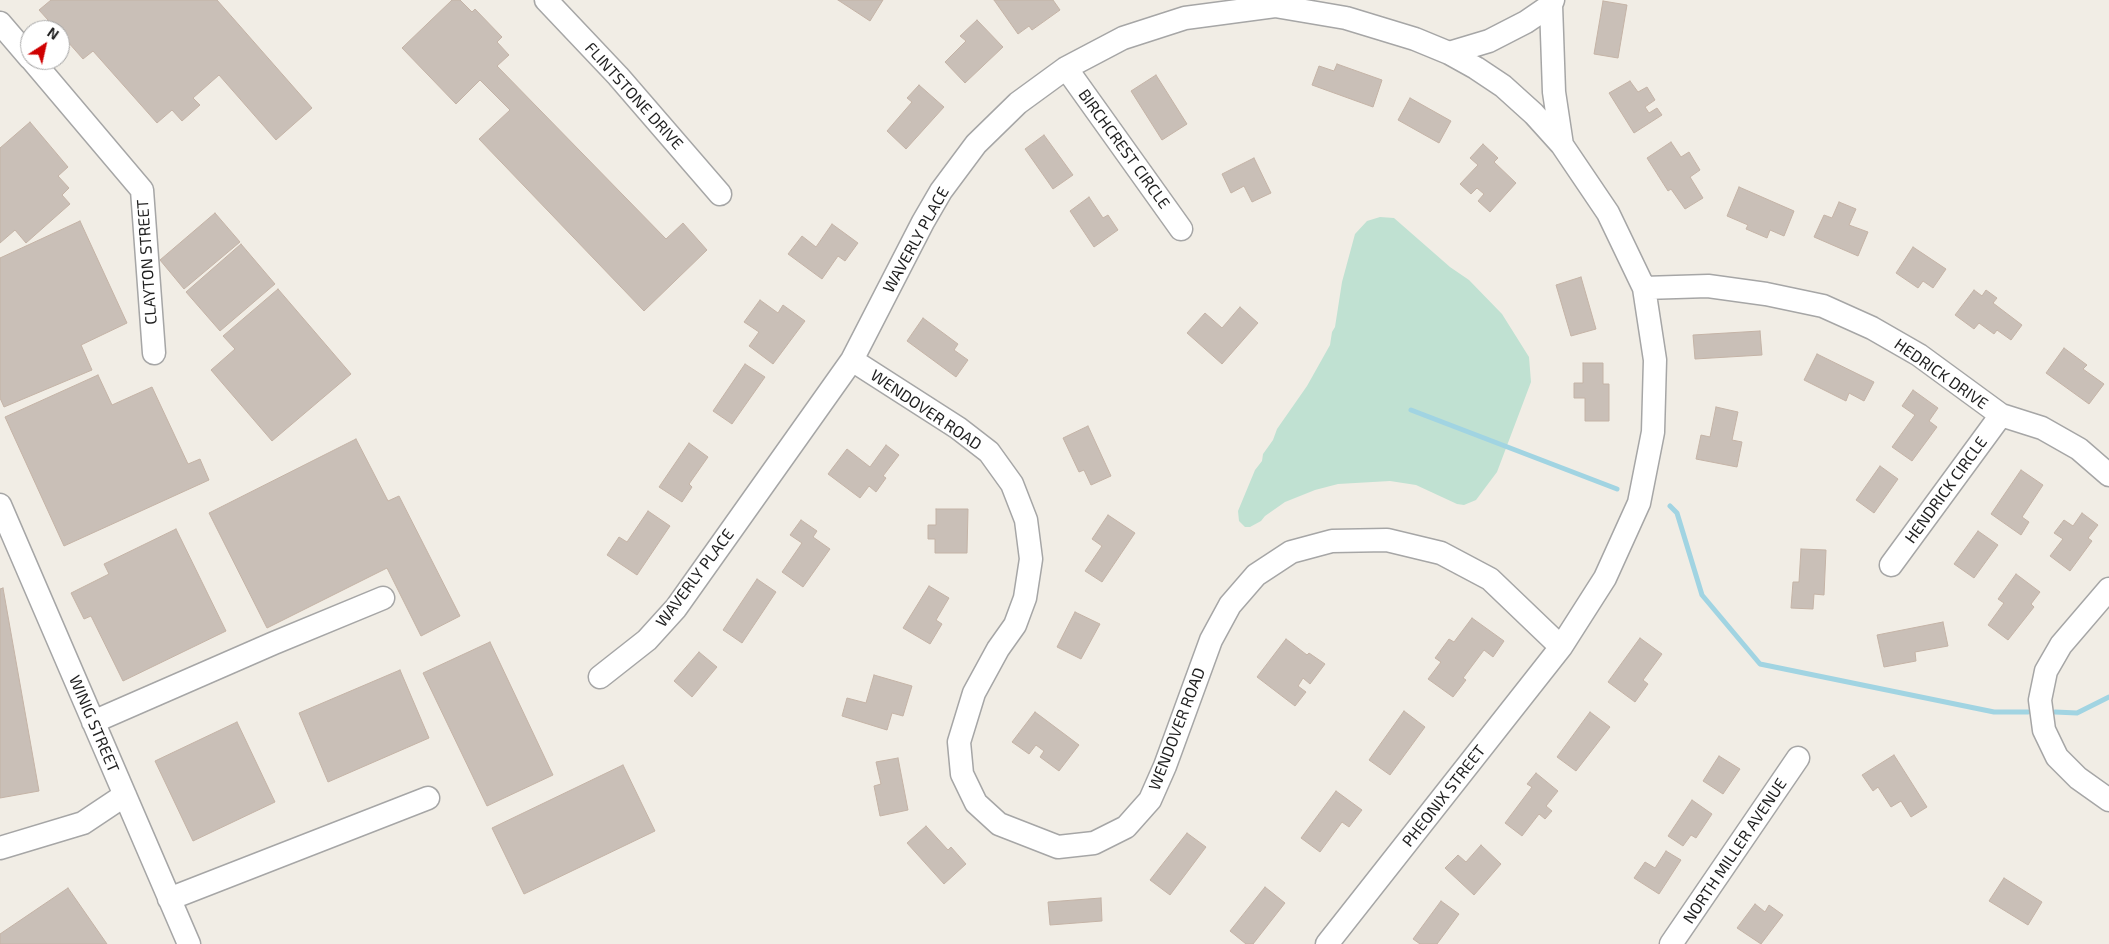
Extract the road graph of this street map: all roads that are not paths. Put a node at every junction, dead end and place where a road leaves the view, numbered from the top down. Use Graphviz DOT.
graph roads {
  1 [pos="546,0"];
  2 [pos="1552,2"];
  3 [pos="1275,3"];
  4 [pos="0,23"];
  5 [pos="20,46"];
  6 [pos="1449,53"];
  7 [pos="1066,68"];
  8 [pos="40,70"];
  9 [pos="1562,145"];
  10 [pos="720,194"];
  11 [pos="1181,229"];
  12 [pos="1644,288"];
  13 [pos="154,353"];
  14 [pos="852,360"];
  15 [pos="2001,415"];
  16 [pos="2109,475"];
  17 [pos="0,505"];
  18 [pos="1891,565"];
  19 [pos="2109,589"];
  20 [pos="383,598"];
  21 [pos="1561,647"];
  22 [pos="600,677"];
  23 [pos="93,722"];
  24 [pos="1798,758"];
  25 [pos="125,795"];
  26 [pos="428,798"];
  27 [pos="2109,800"];
  28 [pos="0,848"];
  29 [pos="169,899"];
  30 [pos="189,944"];
  31 [pos="1327,944"];
  32 [pos="1672,944"];
  1 -- 10 [label="street, FLINTSTONE DRIVE"];
  2 -- 6 [label="street"];
  2 -- 9 [label="street"];
  3 -- 6 [label="street, WAVERLY PLACE"];
  3 -- 7 [label="street, WAVERLY PLACE"];
  4 -- 5 [label="street, CLAYTON STREET"];
  6 -- 9 [label="street, WAVERLY PLACE"];
  7 -- 11 [label="street, BIRCHCREST CIRCLE"];
  7 -- 14 [label="street, WAVERLY PLACE"];
  8 -- 13 [label="street, CLAYTON STREET"];
  9 -- 12 [label="street, WAVERLY PLACE"];
  12 -- 15 [label="street, HEDRICK DRIVE"];
  12 -- 21 [label="street, PHEONIX STREET"];
  14 -- 21 [label="street, WENDOVER ROAD"];
  14 -- 22 [label="street, WAVERLY PLACE"];
  15 -- 16 [label="street, HEDRICK DRIVE"];
  15 -- 18 [label="street, HENDRICK CIRCLE"];
  17 -- 23 [label="street, WINIG STREET"];
  19 -- 27 [label="street"];
  20 -- 23 [label="street"];
  21 -- 31 [label="street, PHEONIX STREET"];
  23 -- 25 [label="street, WINIG STREET"];
  24 -- 32 [label="street, NORTH MILLER AVENUE"];
  25 -- 28 [label="street"];
  25 -- 29 [label="street, WINIG STREET"];
  26 -- 29 [label="street"];
  29 -- 30 [label="street, WINIG STREET"];
}
